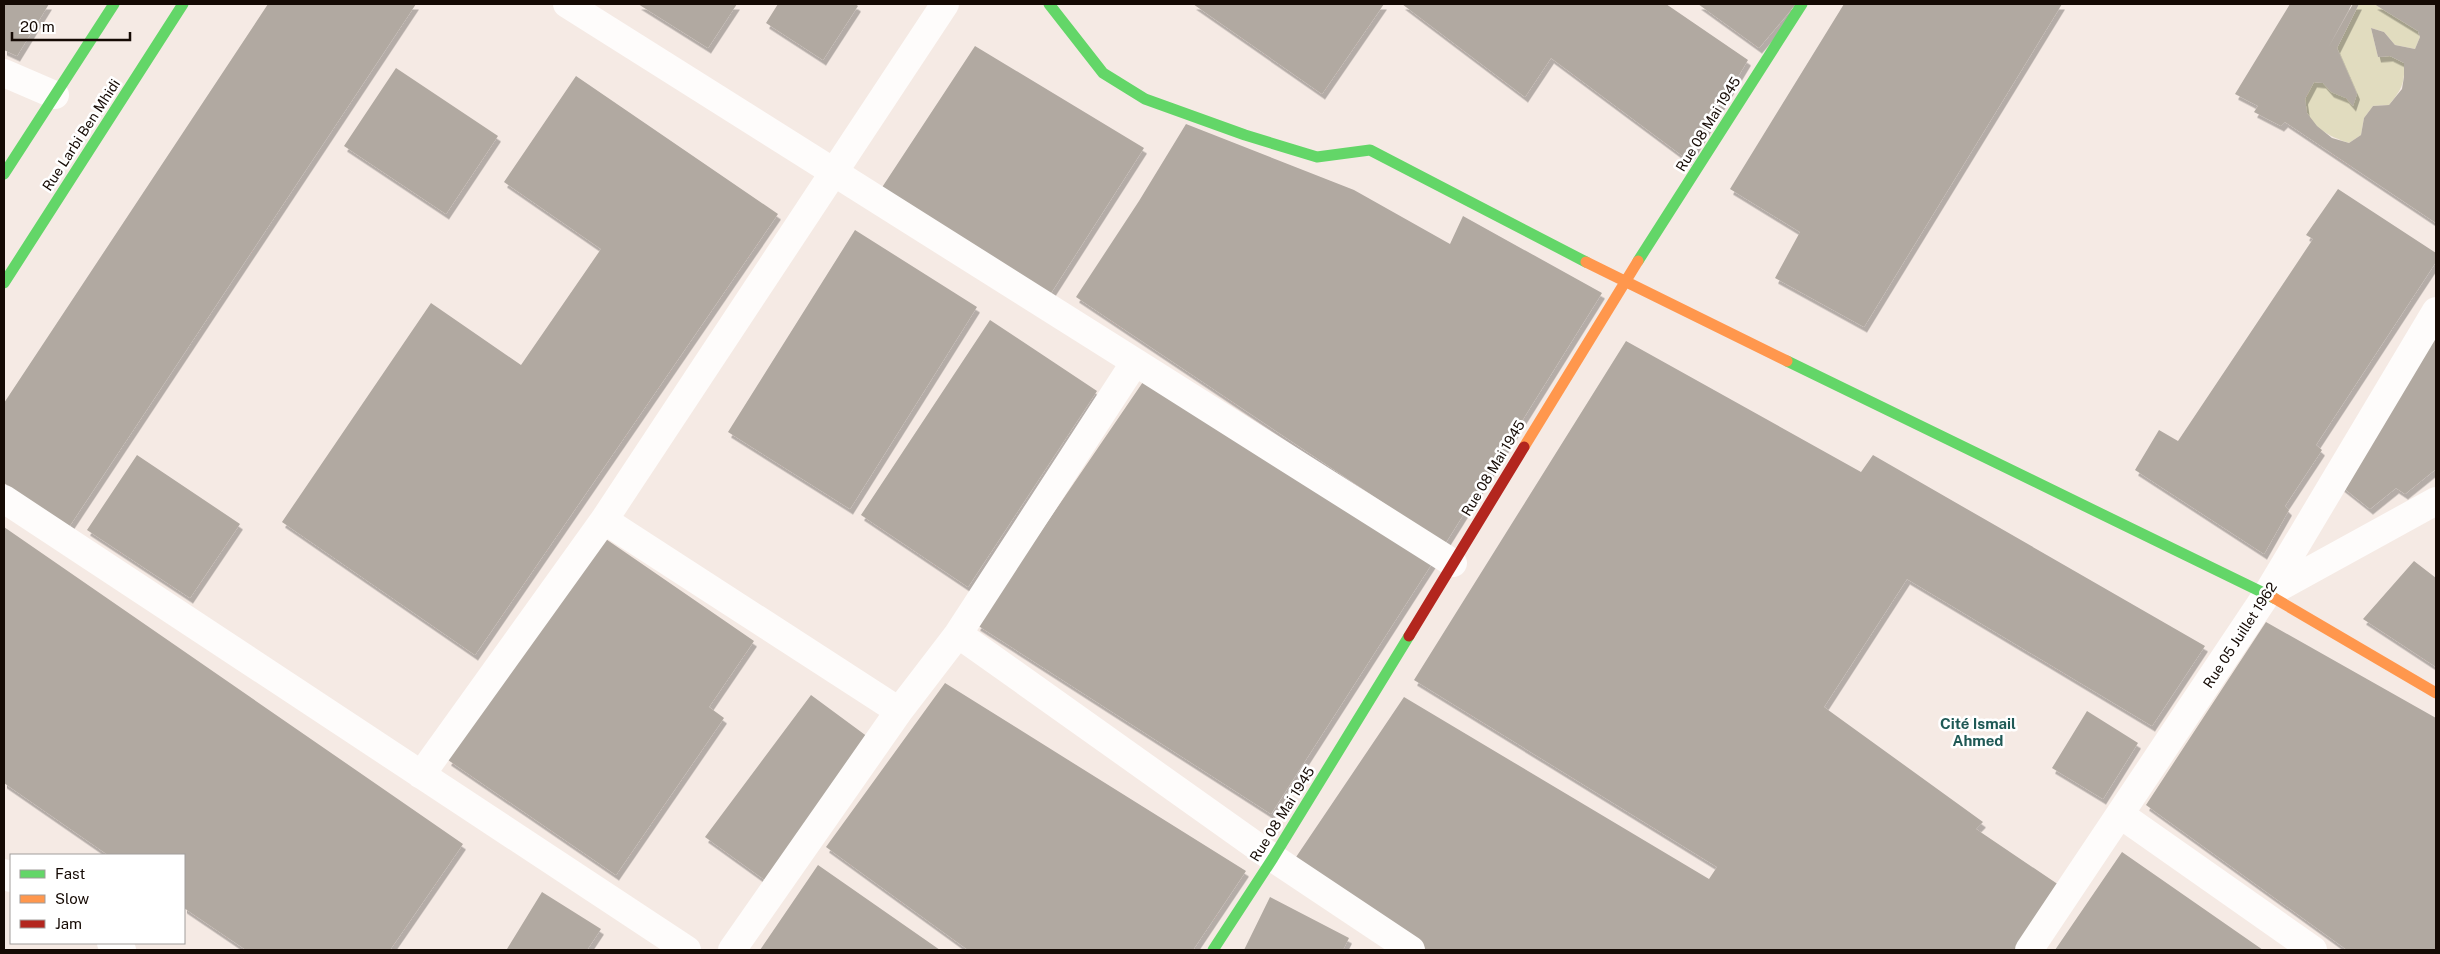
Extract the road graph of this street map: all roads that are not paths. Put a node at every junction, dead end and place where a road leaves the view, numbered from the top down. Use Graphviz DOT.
graph roads {
  1 [pos="114,4"];
  2 [pos="183,4"];
  3 [pos="567,4"];
  4 [pos="945,4"];
  5 [pos="1049,4"];
  6 [pos="1802,4"];
  7 [pos="4,73"];
  8 [pos="55,94"];
  9 [pos="835,173"];
  10 [pos="4,174"];
  11 [pos="1625,282"];
  12 [pos="4,283"];
  13 [pos="2436,311"];
  14 [pos="1135,362"];
  15 [pos="4,499"];
  16 [pos="2436,501"];
  17 [pos="604,520"];
  18 [pos="1453,563"];
  19 [pos="2267,594"];
  20 [pos="958,634"];
  21 [pos="2436,693"];
  22 [pos="899,711"];
  23 [pos="421,775"];
  24 [pos="2121,814"];
  25 [pos="1273,858"];
  26 [pos="687,950"];
  27 [pos="732,950"];
  28 [pos="1213,950"];
  29 [pos="1412,950"];
  30 [pos="2029,950"];
  31 [pos="2313,950"];
  1 -- 8 [label="street"];
  2 -- 12 [label="street, Rue Larbi Ben Mhidi"];
  3 -- 9 [label="street"];
  4 -- 9 [label="street"];
  5 -- 11 [label="street"];
  6 -- 11 [label="street, Rue 08 Mai 1945"];
  7 -- 8 [label="street"];
  8 -- 10 [label="street"];
  9 -- 14 [label="street"];
  9 -- 17 [label="street"];
  11 -- 18 [label="street, Rue 08 Mai 1945"];
  11 -- 19 [label="street"];
  13 -- 19 [label="street, Rue 05 Juillet 1962"];
  14 -- 18 [label="street"];
  14 -- 20 [label="street"];
  15 -- 23 [label="street"];
  16 -- 19 [label="street"];
  17 -- 22 [label="street"];
  17 -- 23 [label="street"];
  18 -- 25 [label="street, Rue 08 Mai 1945"];
  19 -- 21 [label="street"];
  19 -- 24 [label="street, Rue 05 Juillet 1962"];
  20 -- 22 [label="street"];
  20 -- 25 [label="street"];
  22 -- 27 [label="street"];
  23 -- 26 [label="street"];
  24 -- 30 [label="street, Rue 05 Juillet 1962"];
  24 -- 31 [label="street"];
  25 -- 28 [label="street, Rue 08 Mai 1945"];
  25 -- 29 [label="street"];
}
